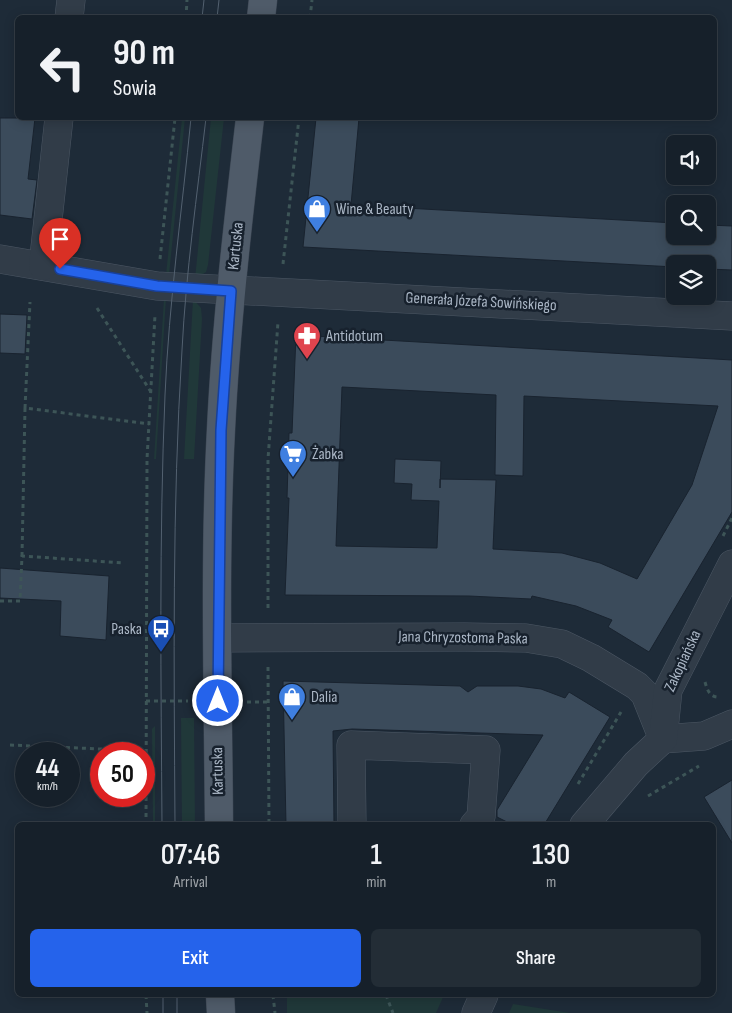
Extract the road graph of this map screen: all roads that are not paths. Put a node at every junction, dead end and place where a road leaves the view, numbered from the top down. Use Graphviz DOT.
graph roads {
  1 [pos="71,0"];
  2 [pos="263,0"];
  3 [pos="69,15"];
  4 [pos="261,15"];
  5 [pos="59,120"];
  6 [pos="250,120"];
  7 [pos="0,259"];
  8 [pos="43,266"];
  9 [pos="231,291"];
  10 [pos="732,316"];
  11 [pos="732,564"];
  12 [pos="218,638"];
  13 [pos="732,724"];
  14 [pos="664,739"];
  15 [pos="219,822"];
  16 [pos="352,822"];
  17 [pos="483,822"];
  18 [pos="587,822"];
  19 [pos="220,997"];
  20 [pos="483,997"];
  21 [pos="221,1013"];
  22 [pos="476,1013"];
  1 -- 3 [label="street"];
  2 -- 4 [label="main road"];
  5 -- 8 [label="street"];
  6 -- 9 [label="main road, Kartuska"];
  7 -- 8 [label="street, Generała Józefa Sowińskiego"];
  8 -- 9 [label="street, Generała Józefa Sowińskiego"];
  9 -- 10 [label="street, Generała Józefa Sowińskiego"];
  9 -- 12 [label="main road, Kartuska"];
  11 -- 14 [label="street, Zakopiańska"];
  12 -- 14 [label="street, Jana Chryzostoma Paska"];
  12 -- 15 [label="main road, Kartuska"];
  13 -- 14 [label="street"];
  14 -- 18 [label="street"];
  16 -- 17 [label="street"];
  19 -- 21 [label="main road"];
  20 -- 22 [label="street"];
}
